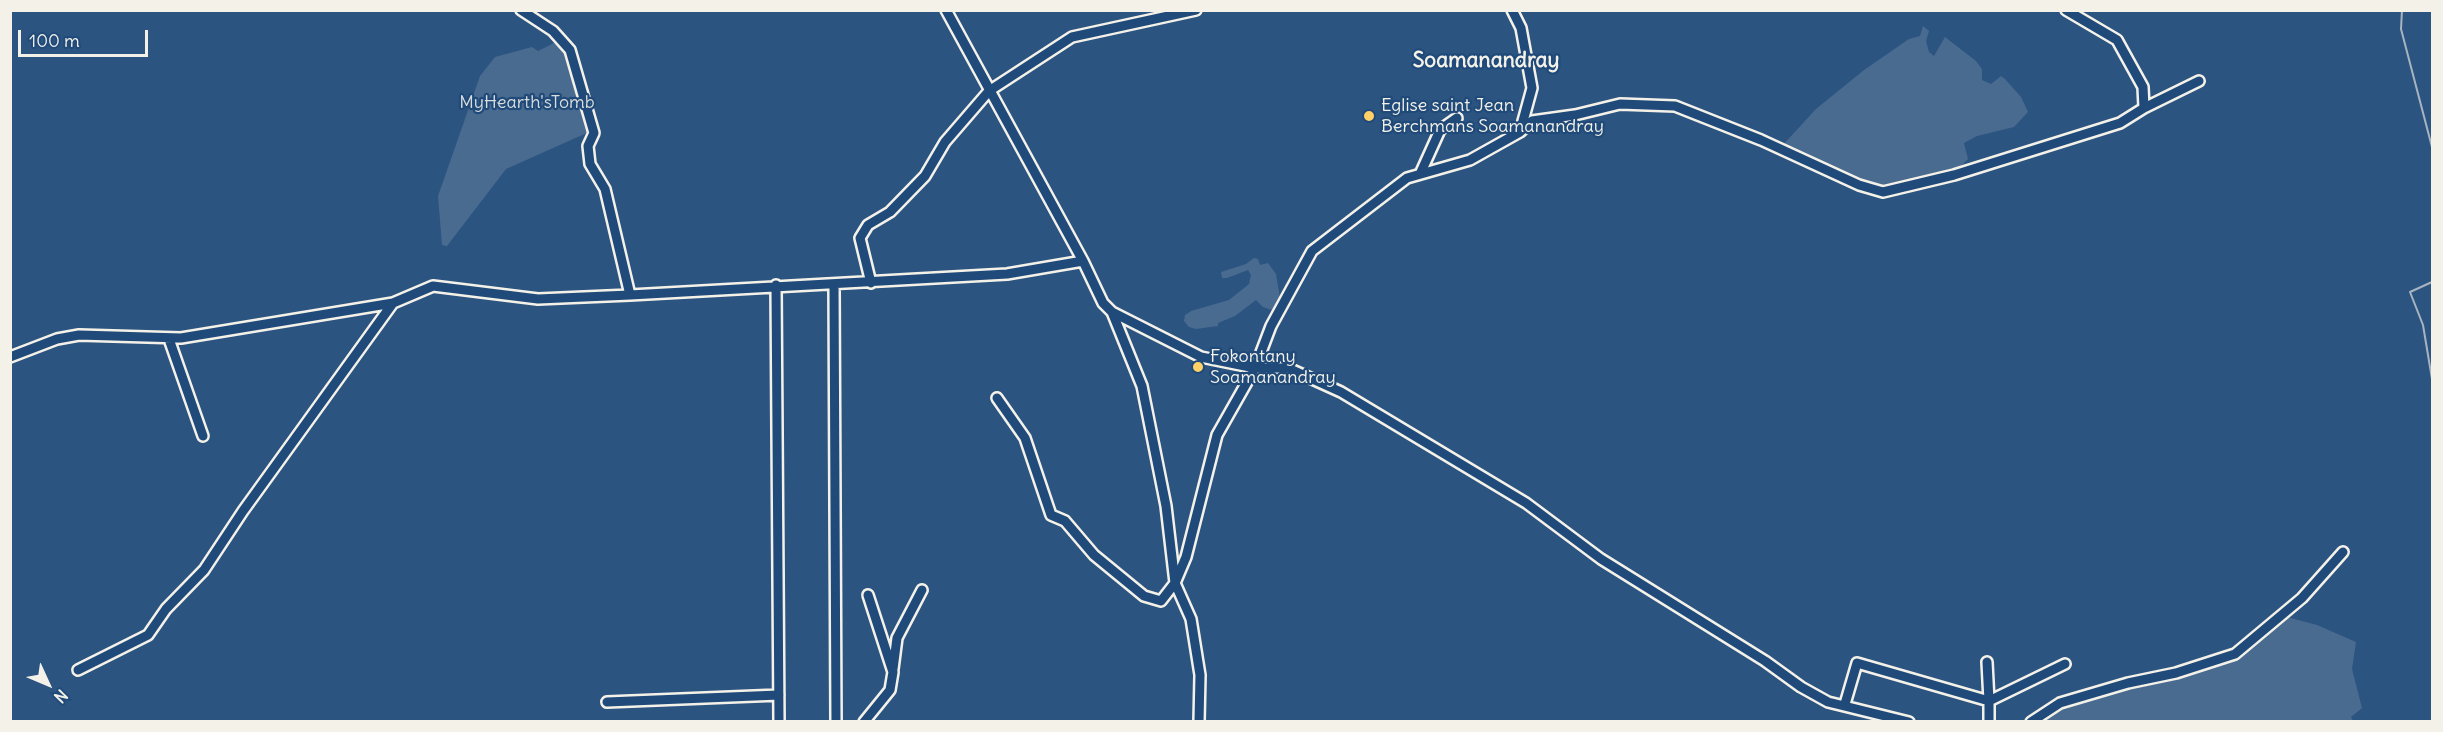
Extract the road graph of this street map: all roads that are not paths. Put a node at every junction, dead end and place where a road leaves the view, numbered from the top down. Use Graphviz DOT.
graph roads {
  1 [pos="522,10"];
  2 [pos="946,10"];
  3 [pos="1196,10"];
  4 [pos="1512,10"];
  5 [pos="2066,10"];
  6 [pos="2199,81"];
  7 [pos="989,91"];
  8 [pos="2144,108"];
  9 [pos="1457,118"];
  10 [pos="1520,132"];
  11 [pos="1421,172"];
  12 [pos="1083,261"];
  13 [pos="871,283"];
  14 [pos="834,284"];
  15 [pos="776,285"];
  16 [pos="630,295"];
  17 [pos="393,303"];
  18 [pos="1112,312"];
  19 [pos="169,339"];
  20 [pos="10,357"];
  21 [pos="1255,368"];
  22 [pos="997,398"];
  23 [pos="203,436"];
  24 [pos="2343,552"];
  25 [pos="1175,583"];
  26 [pos="922,590"];
  27 [pos="868,595"];
  28 [pos="1987,662"];
  29 [pos="2065,664"];
  30 [pos="78,670"];
  31 [pos="893,672"];
  32 [pos="779,695"];
  33 [pos="1989,701"];
  34 [pos="607,702"];
  35 [pos="1845,704"];
  36 [pos="779,722"];
  37 [pos="836,722"];
  38 [pos="864,722"];
  39 [pos="1199,722"];
  40 [pos="1909,722"];
  41 [pos="1989,722"];
  42 [pos="2031,722"];
  1 -- 16 [label="street"];
  2 -- 7 [label="street"];
  3 -- 7 [label="street"];
  4 -- 10 [label="street"];
  5 -- 8 [label="street"];
  6 -- 8 [label="street"];
  7 -- 12 [label="street"];
  7 -- 13 [label="street"];
  8 -- 10 [label="street"];
  9 -- 11 [label="street"];
  10 -- 11 [label="street"];
  11 -- 21 [label="street"];
  12 -- 13 [label="street"];
  12 -- 18 [label="street"];
  13 -- 14 [label="street"];
  14 -- 15 [label="street"];
  14 -- 37 [label="street"];
  15 -- 16 [label="street"];
  15 -- 32 [label="street"];
  16 -- 17 [label="street"];
  17 -- 19 [label="street"];
  17 -- 30 [label="street"];
  18 -- 21 [label="street"];
  18 -- 25 [label="street"];
  19 -- 20 [label="street"];
  19 -- 23 [label="street"];
  21 -- 25 [label="street"];
  21 -- 35 [label="street"];
  22 -- 25 [label="street"];
  24 -- 42 [label="street"];
  25 -- 39 [label="street"];
  26 -- 31 [label="street"];
  27 -- 31 [label="street"];
  28 -- 33 [label="street"];
  29 -- 33 [label="street"];
  31 -- 38 [label="street"];
  32 -- 34 [label="street"];
  32 -- 36 [label="street"];
  33 -- 35 [label="street"];
  33 -- 41 [label="street"];
  35 -- 40 [label="street"];
}
